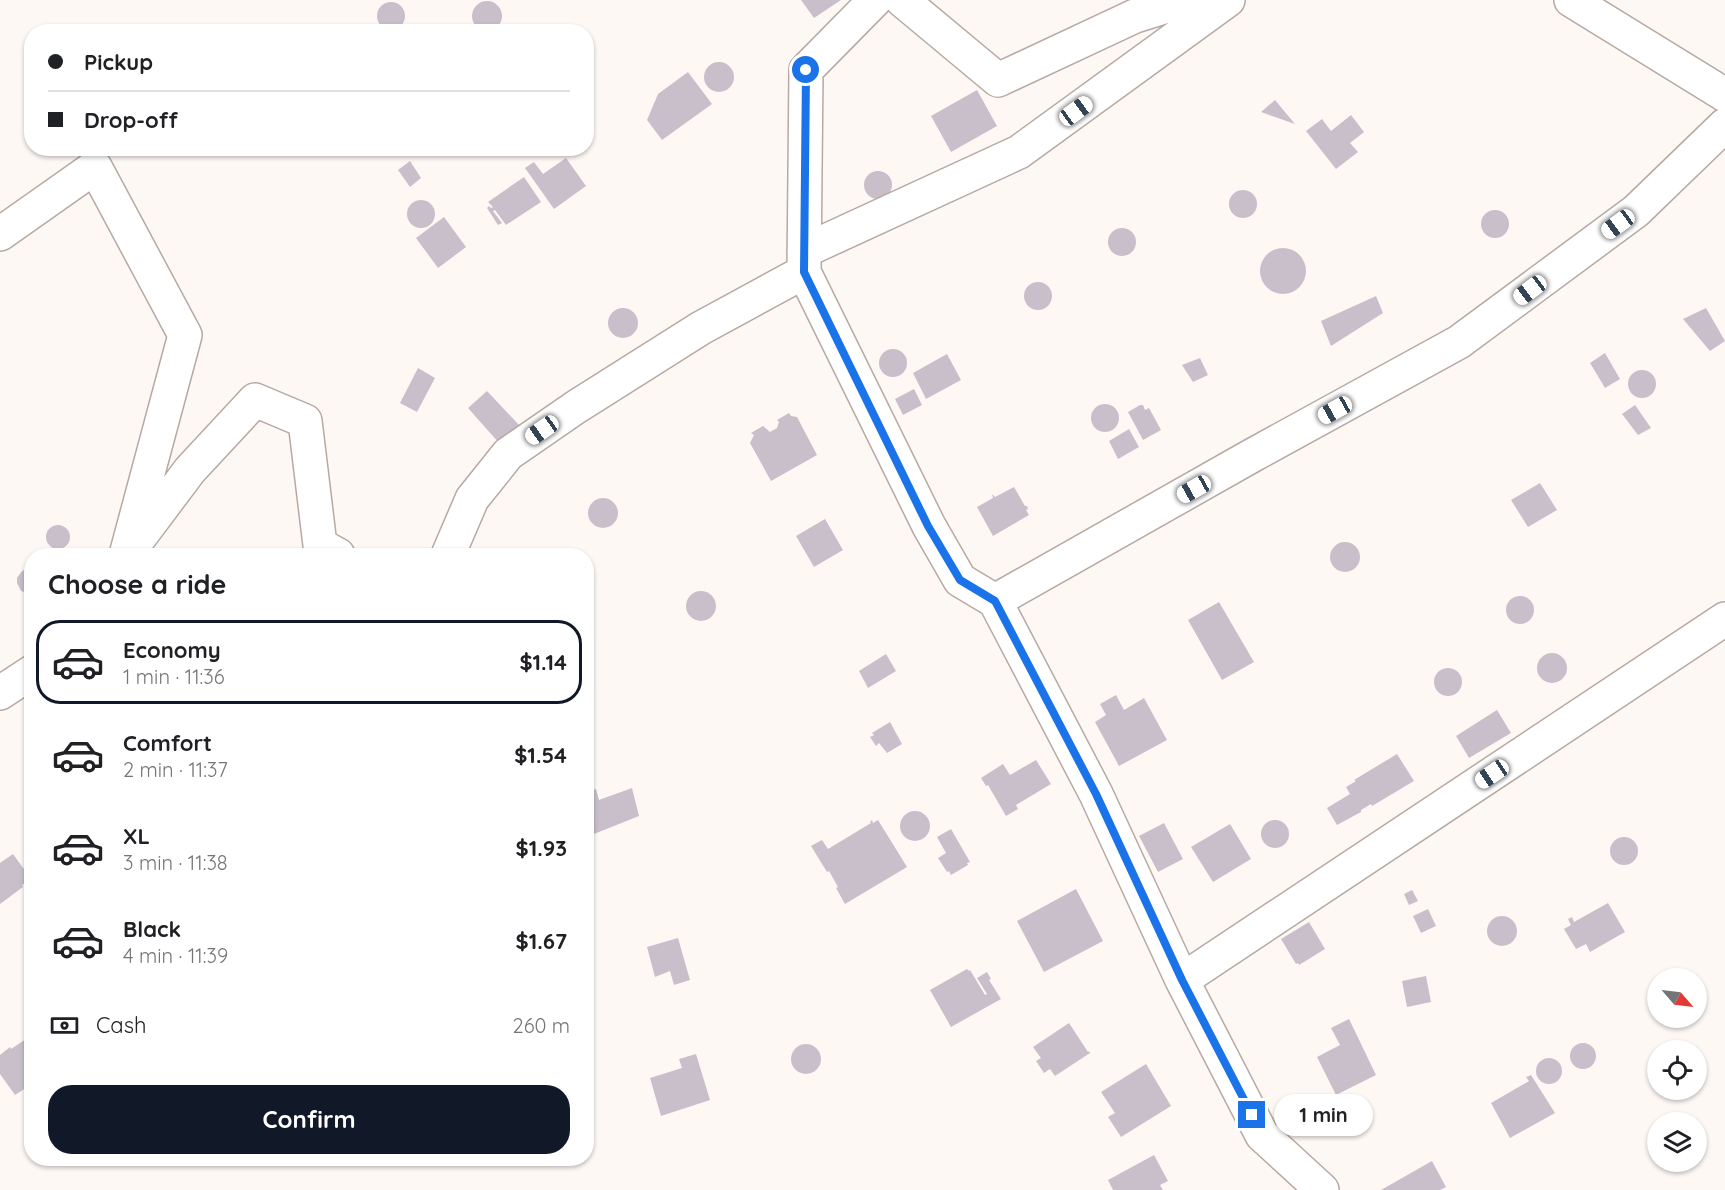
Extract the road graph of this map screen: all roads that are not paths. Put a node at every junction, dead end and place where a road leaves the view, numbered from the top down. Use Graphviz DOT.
graph roads {
  1 [pos="875,0"];
  2 [pos="902,0"];
  3 [pos="1186,0"];
  4 [pos="1228,0"];
  5 [pos="1571,0"];
  6 [pos="1131,8"];
  7 [pos="1725,95"];
  8 [pos="1725,125"];
  9 [pos="0,234"];
  10 [pos="804,262"];
  11 [pos="128,548"];
  12 [pos="131,548"];
  13 [pos="325,548"];
  14 [pos="451,548"];
  15 [pos="995,601"];
  16 [pos="1725,619"];
  17 [pos="24,677"];
  18 [pos="0,693"];
  19 [pos="1182,980"];
  20 [pos="1322,1190"];
  1 -- 10 [label="street"];
  2 -- 6 [label="street"];
  3 -- 6 [label="street"];
  4 -- 10 [label="street"];
  5 -- 7 [label="street"];
  8 -- 15 [label="street"];
  9 -- 11 [label="street"];
  10 -- 14 [label="street"];
  10 -- 15 [label="street"];
  12 -- 13 [label="street"];
  15 -- 19 [label="street"];
  16 -- 19 [label="street"];
  17 -- 18 [label="street"];
  19 -- 20 [label="street"];
}
